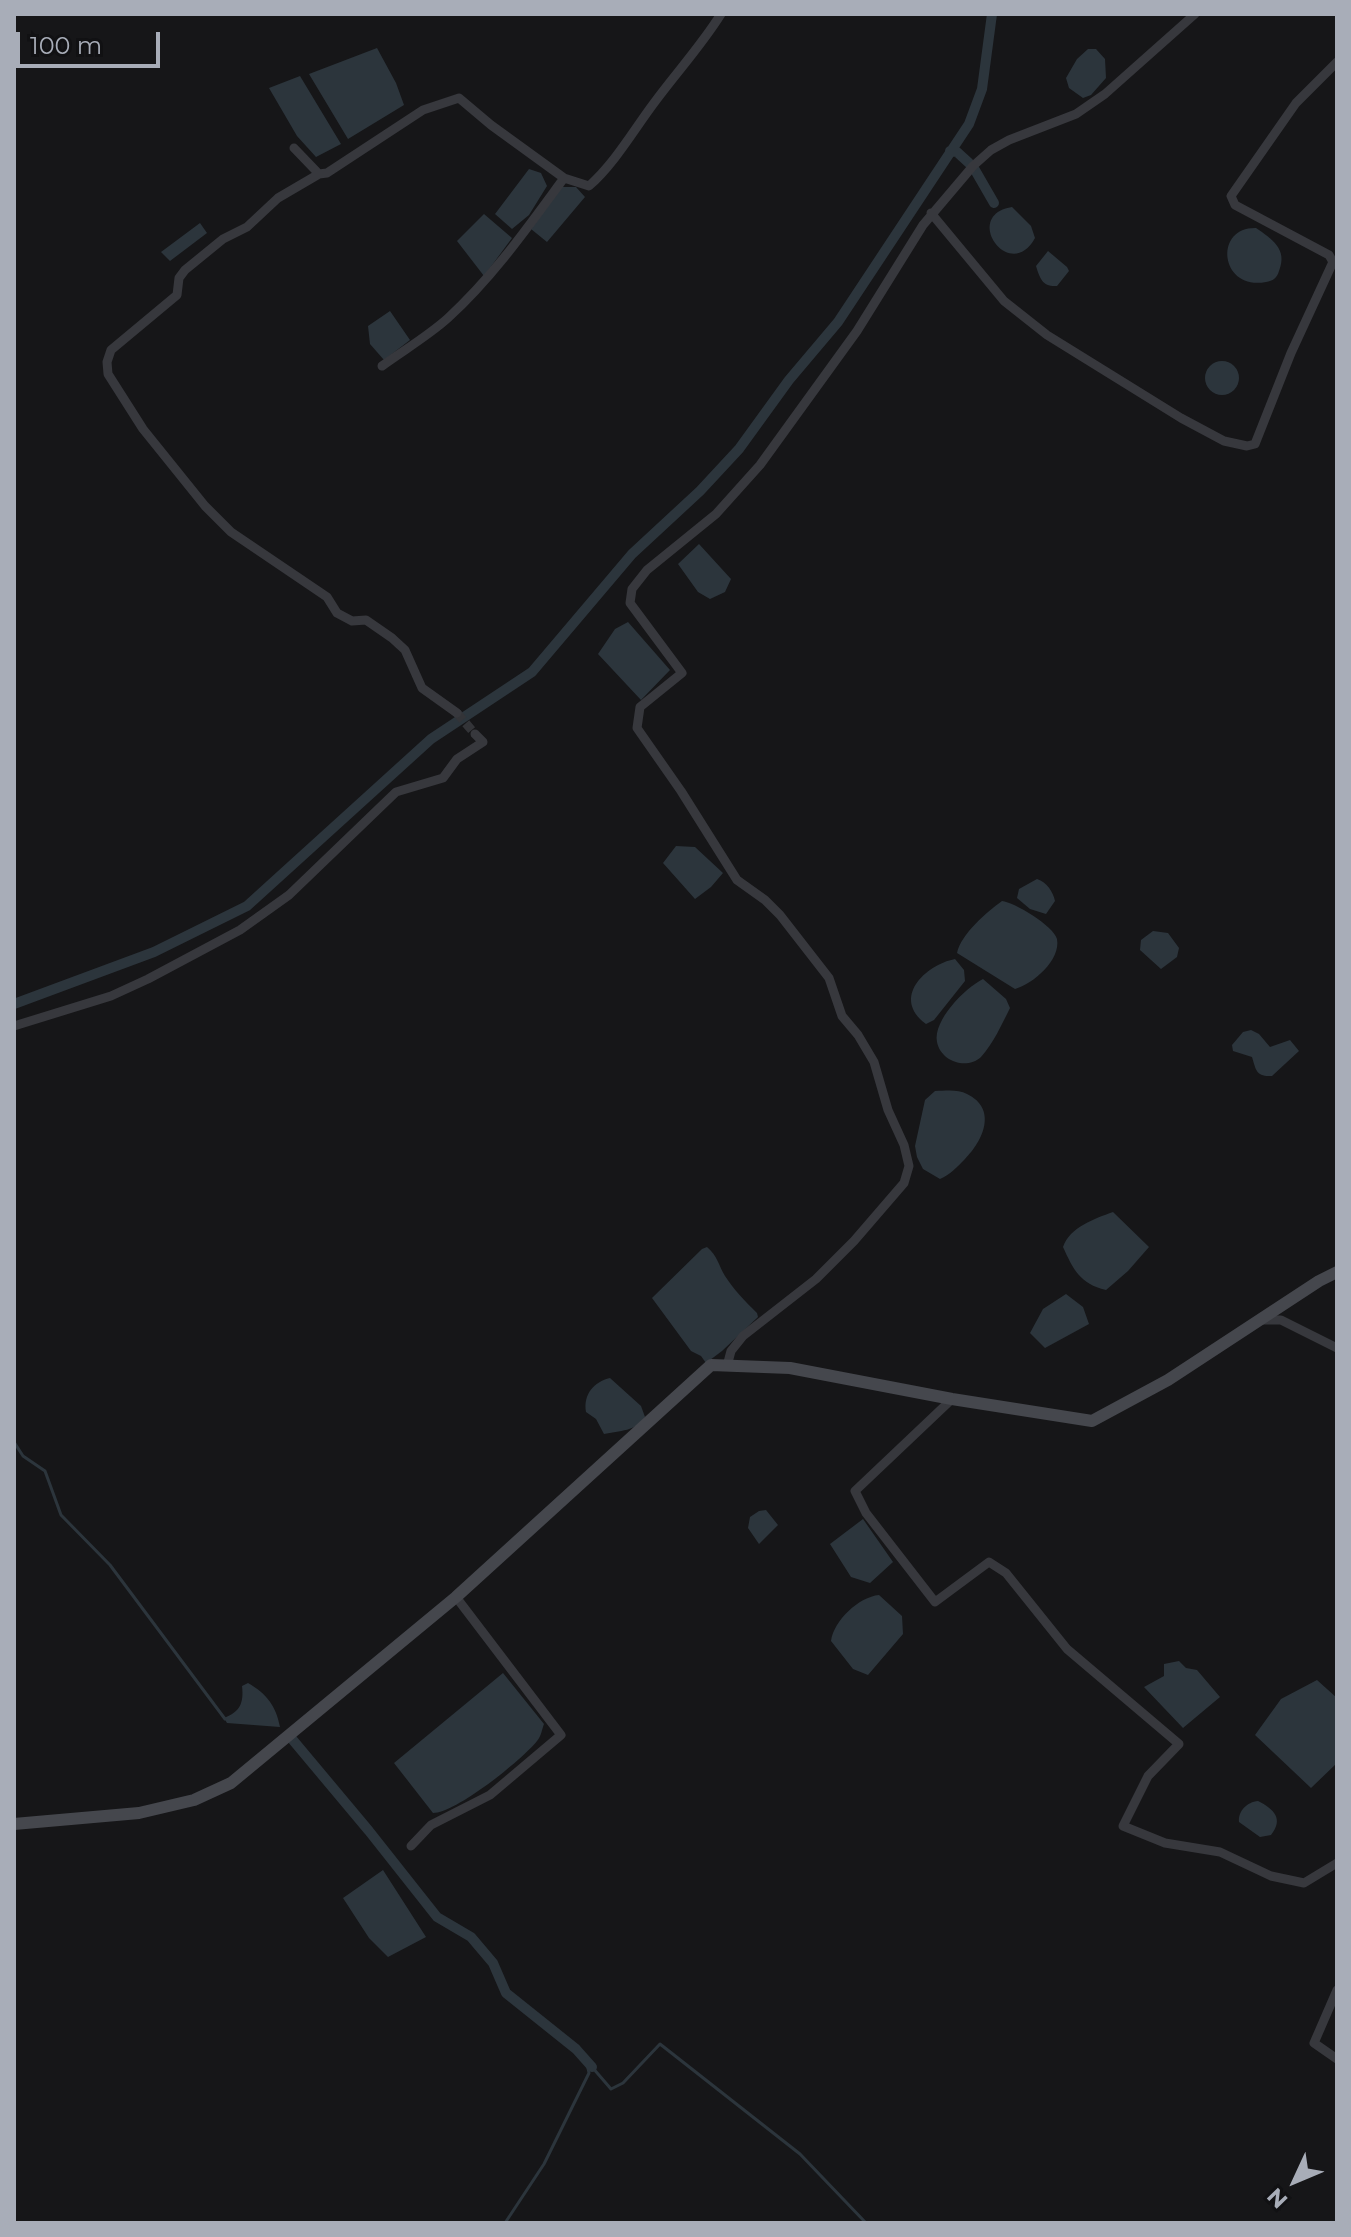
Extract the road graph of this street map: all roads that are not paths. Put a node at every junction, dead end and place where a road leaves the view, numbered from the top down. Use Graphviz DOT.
graph roads {
  1 [pos="721,14"];
  2 [pos="1195,14"];
  3 [pos="1337,62"];
  4 [pos="294,148"];
  5 [pos="319,174"];
  6 [pos="564,178"];
  7 [pos="931,213"];
  8 [pos="382,366"];
  9 [pos="457,713"];
  10 [pos="475,734"];
  11 [pos="14,1026"];
  12 [pos="1337,1272"];
  13 [pos="1261,1320"];
  14 [pos="1337,1348"];
  15 [pos="727,1366"];
  16 [pos="952,1399"];
  17 [pos="456,1597"];
  18 [pos="14,1824"];
  19 [pos="411,1846"];
  20 [pos="1337,1863"];
  21 [pos="1337,1990"];
  22 [pos="1337,2059"];
  1 -- 6 [label="street"];
  2 -- 7 [label="street"];
  3 -- 7 [label="street"];
  4 -- 5 [label="street"];
  5 -- 6 [label="street"];
  5 -- 9 [label="street"];
  6 -- 8 [label="street"];
  7 -- 15 [label="street"];
  10 -- 11 [label="street"];
  12 -- 13 [label="street"];
  13 -- 14 [label="street"];
  13 -- 16 [label="street"];
  15 -- 16 [label="street"];
  15 -- 17 [label="street"];
  16 -- 20 [label="street"];
  17 -- 18 [label="street"];
  17 -- 19 [label="street"];
  21 -- 22 [label="street"];
}
